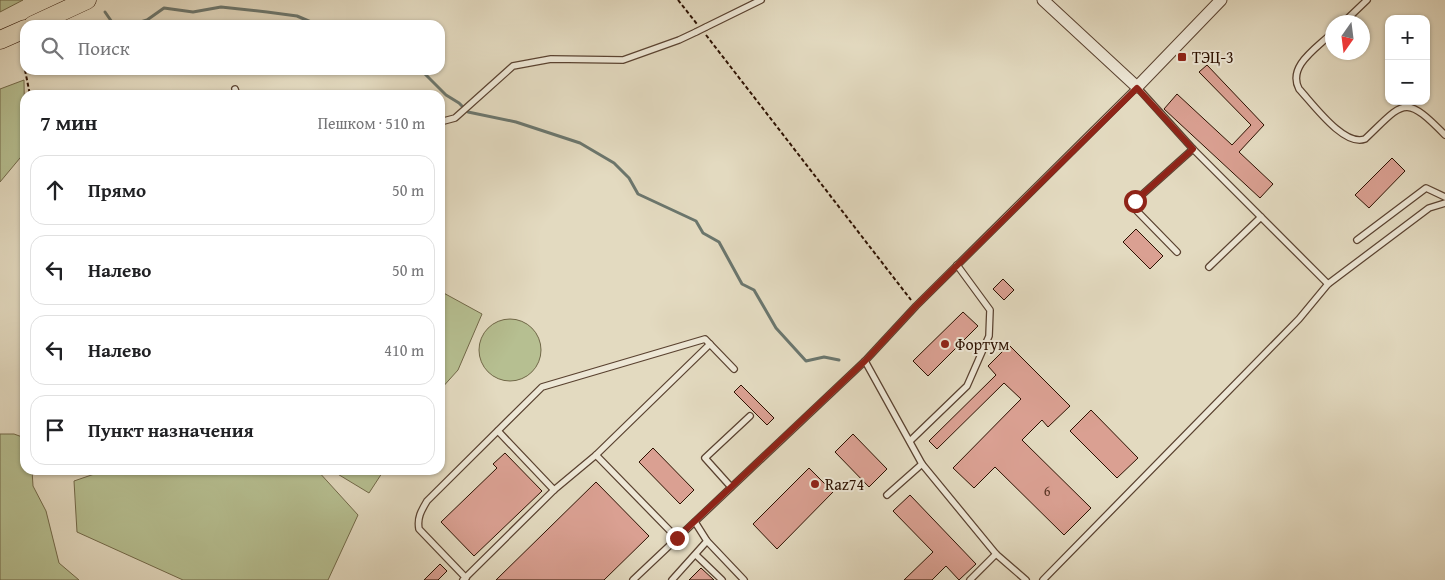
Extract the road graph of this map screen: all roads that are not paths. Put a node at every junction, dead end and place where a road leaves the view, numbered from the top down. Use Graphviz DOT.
graph roads {
  1 [pos="87,0"];
  2 [pos="761,0"];
  3 [pos="1043,0"];
  4 [pos="1221,0"];
  5 [pos="1367,0"];
  6 [pos="1351,15"];
  7 [pos="45,20"];
  8 [pos="20,32"];
  9 [pos="0,40"];
  10 [pos="1325,40"];
  11 [pos="1137,88"];
  12 [pos="445,121"];
  13 [pos="1445,135"];
  14 [pos="1193,149"];
  15 [pos="1445,197"];
  16 [pos="1445,203"];
  17 [pos="1261,217"];
  18 [pos="1357,240"];
  19 [pos="1177,252"];
  20 [pos="957,265"];
  21 [pos="1209,267"];
  22 [pos="1328,284"];
  23 [pos="710,344"];
  24 [pos="865,361"];
  25 [pos="734,369"];
  26 [pos="750,416"];
  27 [pos="498,431"];
  28 [pos="910,441"];
  29 [pos="596,456"];
  30 [pos="922,464"];
  31 [pos="732,487"];
  32 [pos="554,490"];
  33 [pos="887,495"];
  34 [pos="694,522"];
  35 [pos="677,538"];
  36 [pos="707,541"];
  37 [pos="996,554"];
  38 [pos="696,555"];
  39 [pos="464,579"];
  40 [pos="633,580"];
  41 [pos="672,580"];
  42 [pos="722,580"];
  43 [pos="744,580"];
  44 [pos="970,580"];
  45 [pos="1026,580"];
  46 [pos="1043,580"];
  1 -- 7 [label="main road"];
  2 -- 12 [label="lane, bridge"];
  3 -- 11 [label="street"];
  4 -- 11 [label="street"];
  5 -- 6 [label="lane"];
  8 -- 9 [label="main road"];
  10 -- 13 [label="lane"];
  11 -- 14 [label="lane"];
  11 -- 20 [label="lane"];
  14 -- 17 [label="lane"];
  14 -- 19 [label="lane"];
  15 -- 18 [label="lane"];
  16 -- 22 [label="lane"];
  17 -- 21 [label="lane"];
  17 -- 22 [label="lane"];
  20 -- 24 [label="lane"];
  20 -- 28 [label="lane"];
  22 -- 46 [label="lane"];
  23 -- 25 [label="lane"];
  23 -- 27 [label="lane"];
  23 -- 29 [label="lane"];
  24 -- 28 [label="lane"];
  24 -- 31 [label="lane"];
  26 -- 31 [label="lane"];
  27 -- 32 [label="lane"];
  27 -- 39 [label="lane"];
  28 -- 30 [label="lane"];
  29 -- 32 [label="lane"];
  29 -- 35 [label="lane"];
  30 -- 33 [label="lane"];
  30 -- 37 [label="lane"];
  31 -- 34 [label="lane"];
  32 -- 39 [label="lane"];
  34 -- 35 [label="lane"];
  34 -- 36 [label="lane"];
  35 -- 40 [label="lane"];
  36 -- 38 [label="lane"];
  36 -- 43 [label="lane"];
  37 -- 44 [label="lane"];
  37 -- 45 [label="lane"];
  38 -- 41 [label="lane"];
  38 -- 42 [label="lane"];
}
